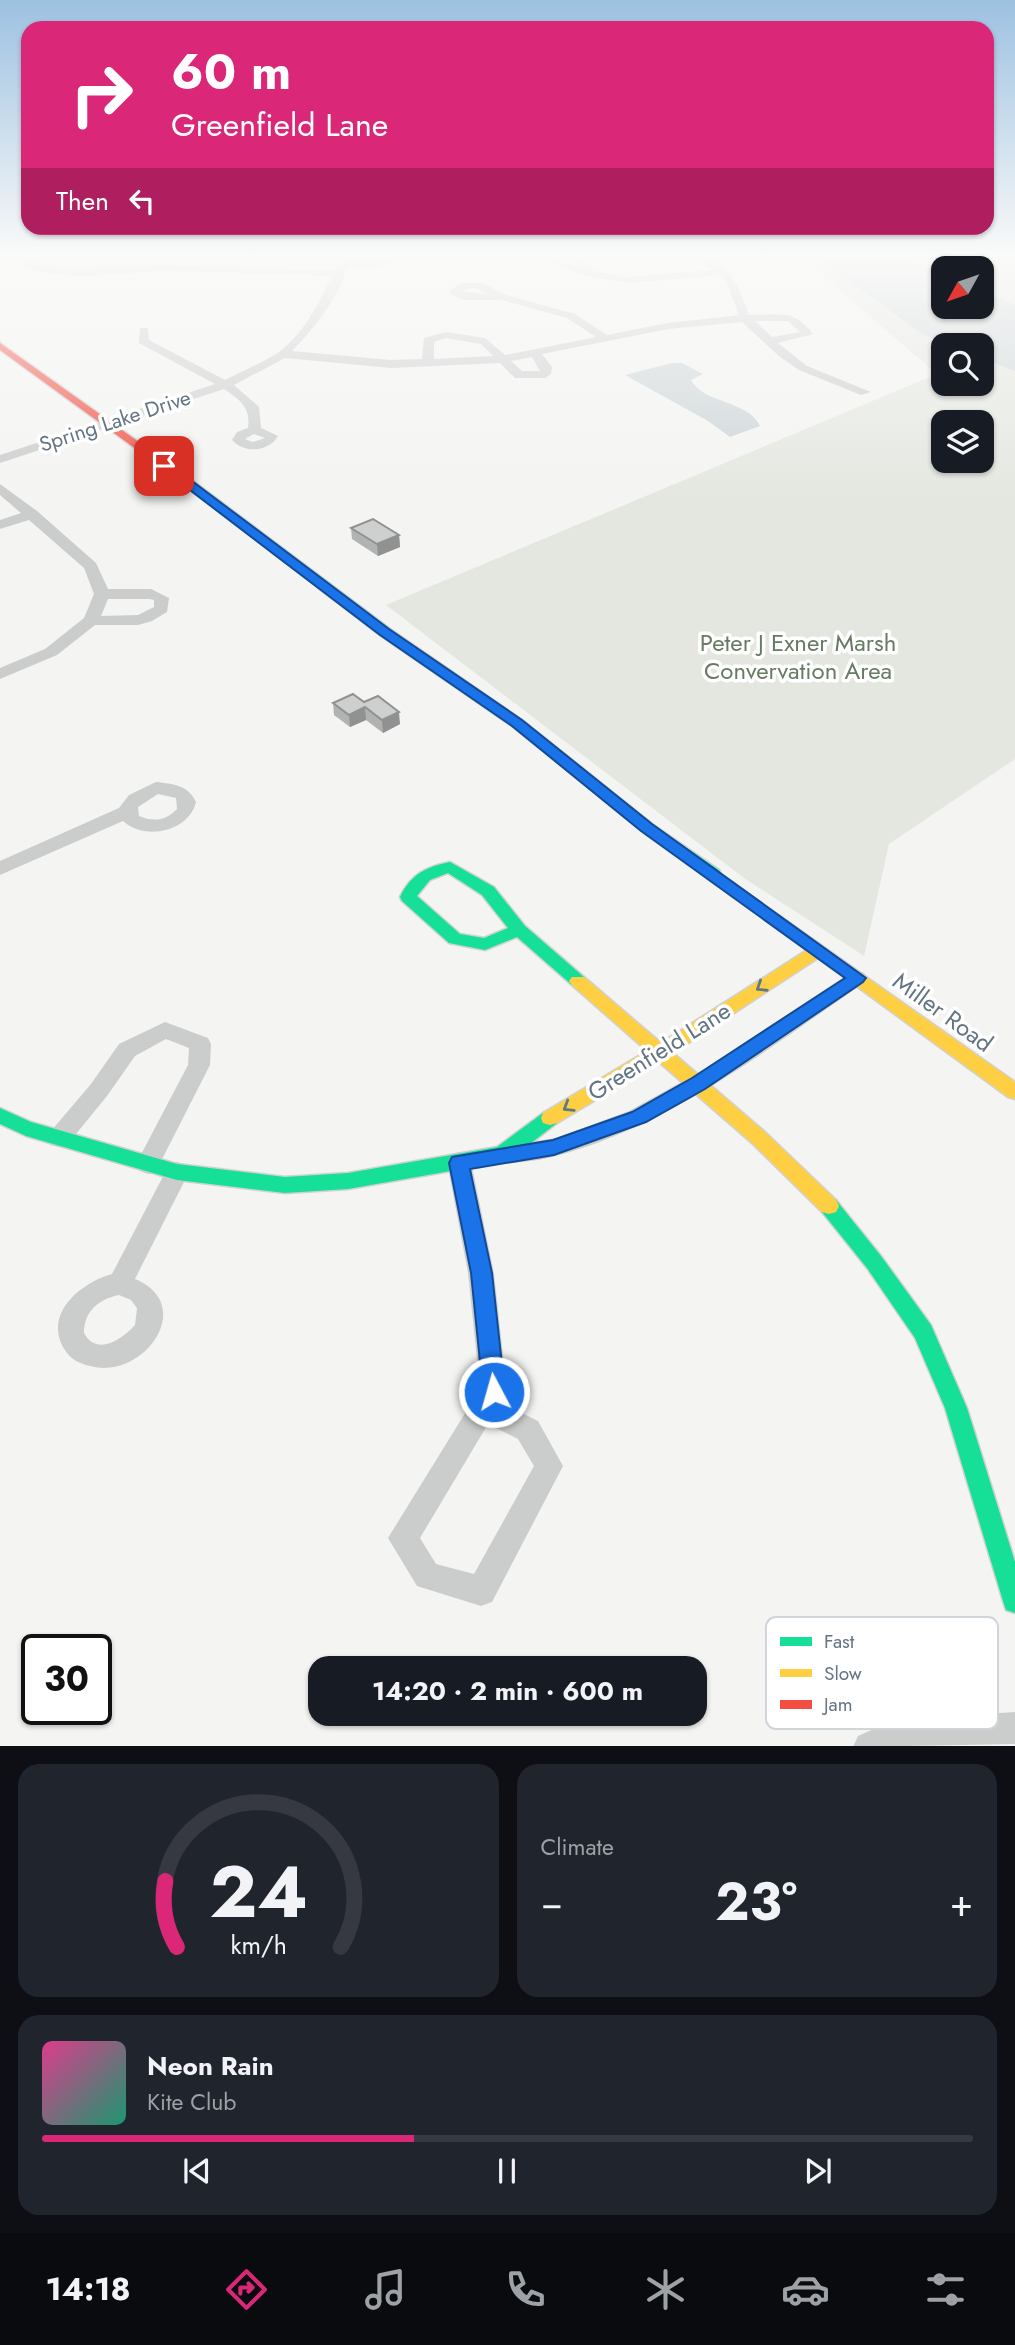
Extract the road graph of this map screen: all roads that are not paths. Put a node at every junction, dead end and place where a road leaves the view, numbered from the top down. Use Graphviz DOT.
graph roads {
  1 [pos="143,338"];
  2 [pos="298,338"];
  3 [pos="433,338"];
  4 [pos="469,338"];
  5 [pos="603,338"];
  6 [pos="766,338"];
  7 [pos="783,338"];
  8 [pos="769,341"];
  9 [pos="0,346"];
  10 [pos="282,354"];
  11 [pos="536,354"];
  12 [pos="502,359"];
  13 [pos="428,364"];
  14 [pos="224,385"];
  15 [pos="865,392"];
  16 [pos="109,423"];
  17 [pos="254,430"];
  18 [pos="0,459"];
  19 [pos="0,488"];
  20 [pos="32,514"];
  21 [pos="0,525"];
  22 [pos="102,594"];
  23 [pos="90,620"];
  24 [pos="0,674"];
  25 [pos="128,811"];
  26 [pos="0,869"];
  27 [pos="519,930"];
  28 [pos="818,950"];
  29 [pos="857,978"];
  30 [pos="662,1051"];
  31 [pos="699,1083"];
  32 [pos="1015,1091"];
  33 [pos="0,1115"];
  34 [pos="59,1138"];
  35 [pos="502,1154"];
  36 [pos="459,1163"];
  37 [pos="148,1164"];
  38 [pos="177,1172"];
  39 [pos="120,1284"];
  40 [pos="483,1408"];
  41 [pos="1015,1601"];
  42 [pos="1015,1728"];
  43 [pos="869,1746"];
  1 -- 14 [label="street"];
  2 -- 10 [label="street, Spring Lake Drive"];
  3 -- 13 [label="street"];
  4 -- 12 [label="street"];
  5 -- 11 [label="street"];
  6 -- 8 [label="street"];
  7 -- 8 [label="street"];
  8 -- 15 [label="street"];
  9 -- 16 [label="street, Miller Road"];
  10 -- 13 [label="street"];
  10 -- 14 [label="street, Spring Lake Drive"];
  11 -- 12 [label="street"];
  11 -- 12 [label="street"];
  12 -- 13 [label="street"];
  14 -- 16 [label="street, Spring Lake Drive"];
  14 -- 17 [label="street"];
  16 -- 18 [label="street, Spring Lake Drive"];
  16 -- 28 [label="street, Miller Road"];
  19 -- 20 [label="street"];
  20 -- 21 [label="street"];
  20 -- 22 [label="street"];
  22 -- 23 [label="street"];
  22 -- 23 [label="street"];
  23 -- 24 [label="street"];
  25 -- 26 [label="street"];
  27 -- 27 [label="street"];
  27 -- 30 [label="street"];
  28 -- 29 [label="street, Miller Road"];
  28 -- 30 [label="street, Greenfield Lane, one-way"];
  29 -- 31 [label="street, Greenfield Lane"];
  29 -- 32 [label="street, Miller Road"];
  30 -- 31 [label="street"];
  30 -- 35 [label="street, Greenfield Lane, one-way"];
  31 -- 35 [label="street, Greenfield Lane"];
  31 -- 41 [label="street"];
  33 -- 34 [label="street, Greenfield Lane"];
  34 -- 37 [label="street, Greenfield Lane"];
  34 -- 37 [label="street"];
  35 -- 36 [label="street, Greenfield Lane"];
  36 -- 38 [label="street, Greenfield Lane"];
  36 -- 40 [label="street"];
  37 -- 38 [label="street, Greenfield Lane"];
  38 -- 39 [label="street"];
  40 -- 40 [label="street"];
  42 -- 43 [label="street"];
}
